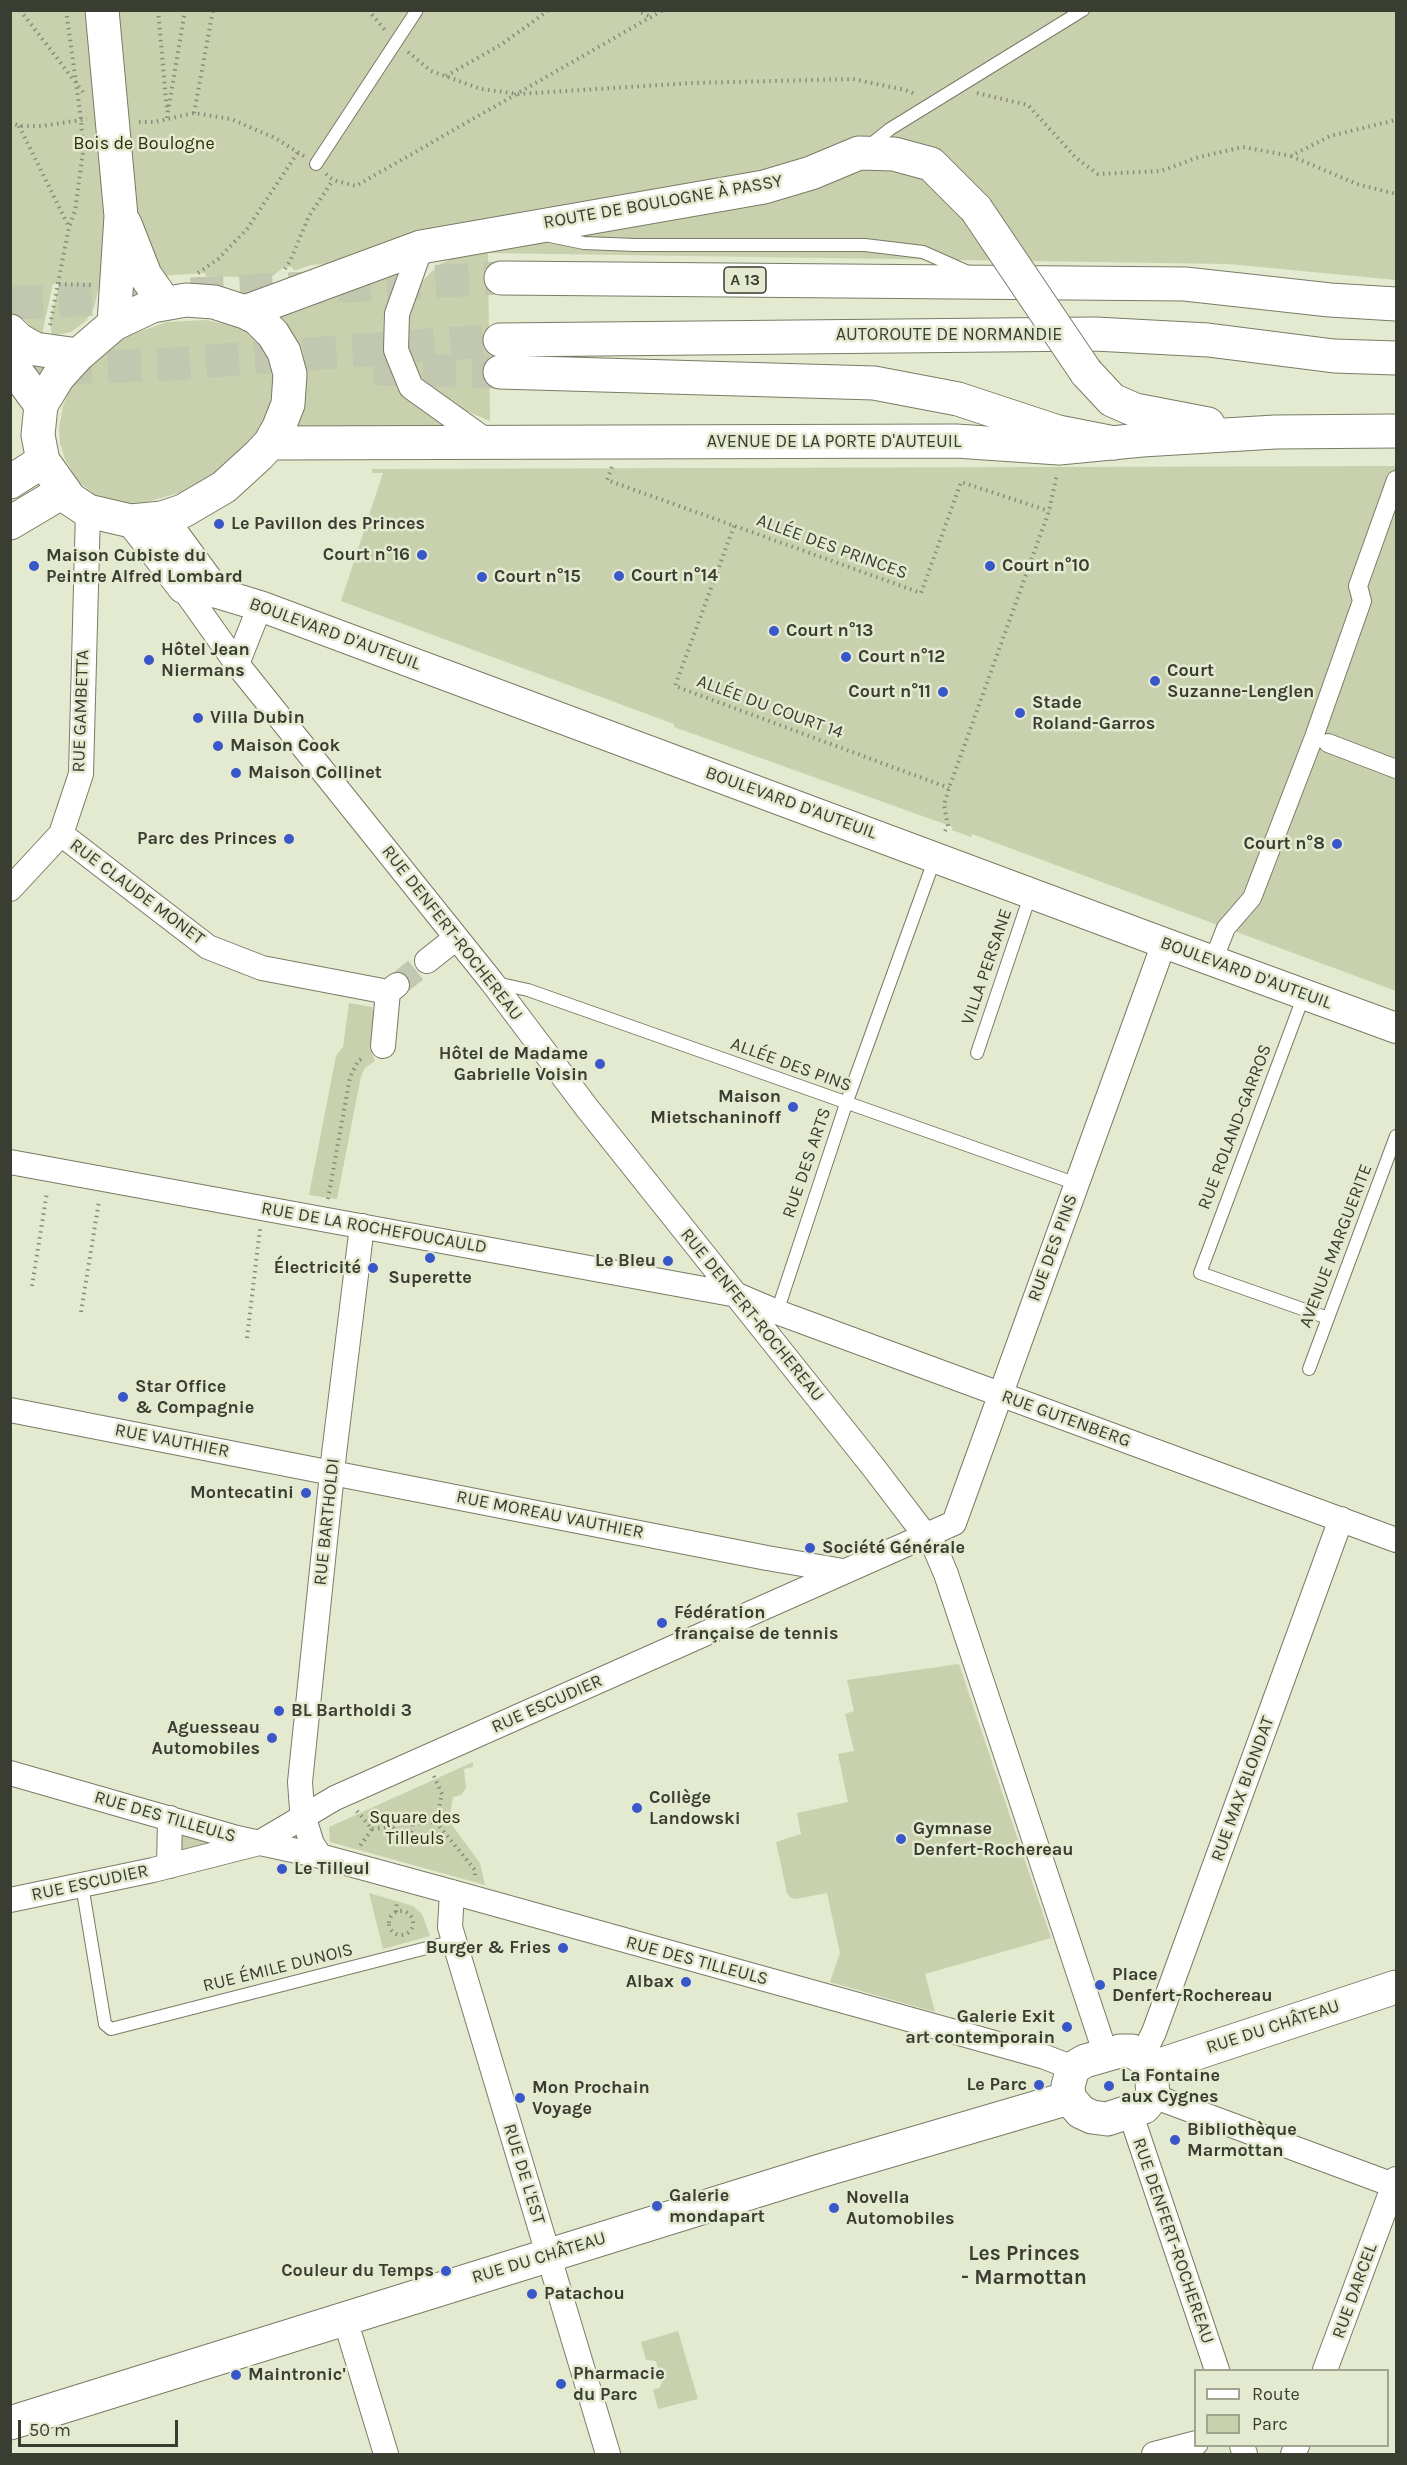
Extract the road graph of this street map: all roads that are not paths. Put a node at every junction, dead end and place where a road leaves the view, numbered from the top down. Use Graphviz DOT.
graph roads {
  1 [pos="102,10"];
  2 [pos="417,10"];
  3 [pos="1083,10"];
  4 [pos="859,153"];
  5 [pos="316,164"];
  6 [pos="121,216"];
  7 [pos="514,229"];
  8 [pos="421,247"];
  9 [pos="501,278"];
  10 [pos="988,281"];
  11 [pos="164,302"];
  12 [pos="1396,304"];
  13 [pos="246,312"];
  14 [pos="114,324"];
  15 [pos="10,331"];
  16 [pos="78,355"];
  17 [pos="1396,358"];
  18 [pos="10,363"];
  19 [pos="41,405"];
  20 [pos="1396,431"];
  21 [pos="1275,432"];
  22 [pos="488,442"];
  23 [pos="270,443"];
  24 [pos="1114,444"];
  25 [pos="43,461"];
  26 [pos="1396,480"];
  27 [pos="10,482"];
  28 [pos="76,501"];
  29 [pos="146,520"];
  30 [pos="10,523"];
  31 [pos="183,588"];
  32 [pos="217,593"];
  33 [pos="260,606"];
  34 [pos="237,664"];
  35 [pos="1328,743"];
  36 [pos="1396,769"];
  37 [pos="61,834"];
  38 [pos="940,844"];
  39 [pos="10,889"];
  40 [pos="1032,892"];
  41 [pos="456,938"];
  42 [pos="1164,943"];
  43 [pos="427,961"];
  44 [pos="1213,961"];
  45 [pos="492,982"];
  46 [pos="1304,994"];
  47 [pos="1396,1028"];
  48 [pos="372,1048"];
  49 [pos="977,1053"];
  50 [pos="846,1104"];
  51 [pos="1396,1136"];
  52 [pos="10,1162"];
  53 [pos="1077,1184"];
  54 [pos="362,1226"];
  55 [pos="737,1295"];
  56 [pos="777,1312"];
  57 [pos="1328,1318"];
  58 [pos="1309,1369"];
  59 [pos="1000,1394"];
  60 [pos="10,1410"];
  61 [pos="333,1472"];
  62 [pos="1341,1520"];
  63 [pos="925,1535"];
  64 [pos="1396,1540"];
  65 [pos="767,1558"];
  66 [pos="843,1571"];
  67 [pos="778,1601"];
  68 [pos="10,1773"];
  69 [pos="170,1818"];
  70 [pos="304,1818"];
  71 [pos="259,1843"];
  72 [pos="320,1856"];
  73 [pos="169,1866"];
  74 [pos="82,1885"];
  75 [pos="452,1892"];
  76 [pos="10,1900"];
  77 [pos="454,1941"];
  78 [pos="1396,1987"];
  79 [pos="1106,2055"];
  80 [pos="1071,2083"];
  81 [pos="1144,2083"];
  82 [pos="1396,2183"];
  83 [pos="548,2255"];
  84 [pos="345,2319"];
  85 [pos="1216,2369"];
  86 [pos="1325,2369"];
  87 [pos="10,2423"];
  88 [pos="1194,2444"];
  89 [pos="386,2454"];
  90 [pos="608,2454"];
  91 [pos="1154,2454"];
  1 -- 6 [label="main road"];
  2 -- 5 [label="lane"];
  3 -- 4 [label="lane, ROUTE DE BOULOGNE À PASSY"];
  4 -- 7 [label="main road, ROUTE DE BOULOGNE À PASSY"];
  4 -- 21 [label="main road, bridge"];
  6 -- 11 [label="main road"];
  6 -- 14 [label="main road"];
  7 -- 8 [label="main road, ROUTE DE BOULOGNE À PASSY"];
  7 -- 10 [label="lane"];
  8 -- 13 [label="main road, ROUTE DE BOULOGNE À PASSY"];
  8 -- 22 [label="street"];
  9 -- 10 [label="main road, A 13"];
  10 -- 12 [label="main road, A 13"];
  11 -- 13 [label="main road"];
  11 -- 14 [label="main road"];
  13 -- 23 [label="main road"];
  14 -- 16 [label="main road"];
  15 -- 16 [label="main road"];
  16 -- 19 [label="main road"];
  17 -- 24 [label="main road, AUTOROUTE DE NORMANDIE"];
  18 -- 19 [label="main road"];
  19 -- 25 [label="main road"];
  20 -- 21 [label="main road, AVENUE DE LA PORTE D'AUTEUIL"];
  21 -- 24 [label="main road, AVENUE DE LA PORTE D'AUTEUIL"];
  22 -- 23 [label="main road, AVENUE DE LA PORTE D'AUTEUIL"];
  22 -- 24 [label="main road, AVENUE DE LA PORTE D'AUTEUIL"];
  23 -- 29 [label="main road"];
  25 -- 27 [label="main road"];
  25 -- 28 [label="main road"];
  26 -- 44 [label="street"];
  28 -- 29 [label="main road"];
  28 -- 30 [label="main road"];
  28 -- 37 [label="street, RUE GAMBETTA"];
  29 -- 31 [label="street, RUE DENFERT-ROCHEREAU"];
  29 -- 32 [label="street"];
  31 -- 32 [label="street, BOULEVARD D'AUTEUIL"];
  31 -- 34 [label="street, RUE DENFERT-ROCHEREAU"];
  32 -- 33 [label="street, BOULEVARD D'AUTEUIL"];
  33 -- 34 [label="street"];
  33 -- 38 [label="street, BOULEVARD D'AUTEUIL"];
  34 -- 41 [label="street, RUE DENFERT-ROCHEREAU"];
  35 -- 36 [label="street"];
  37 -- 39 [label="street, RUE GAMBETTA"];
  37 -- 48 [label="street, RUE CLAUDE MONET"];
  38 -- 40 [label="street, BOULEVARD D'AUTEUIL"];
  38 -- 50 [label="lane, RUE DES ARTS"];
  40 -- 42 [label="street, BOULEVARD D'AUTEUIL"];
  40 -- 49 [label="lane, VILLA PERSANE"];
  41 -- 43 [label="street"];
  41 -- 45 [label="street, RUE DENFERT-ROCHEREAU"];
  42 -- 44 [label="street, BOULEVARD D'AUTEUIL"];
  42 -- 53 [label="street, RUE DES PINS"];
  44 -- 46 [label="street, BOULEVARD D'AUTEUIL"];
  45 -- 50 [label="lane, ALLÉE DES PINS"];
  45 -- 55 [label="street, RUE DENFERT-ROCHEREAU"];
  46 -- 47 [label="street, BOULEVARD D'AUTEUIL"];
  46 -- 57 [label="lane, RUE ROLAND-GARROS"];
  50 -- 53 [label="lane, ALLÉE DES PINS"];
  50 -- 56 [label="lane, RUE DES ARTS"];
  51 -- 57 [label="lane, AVENUE MARGUERITE"];
  52 -- 54 [label="street, RUE DE LA ROCHEFOUCAULD"];
  53 -- 59 [label="street, RUE DES PINS"];
  54 -- 55 [label="street, RUE DE LA ROCHEFOUCAULD"];
  54 -- 61 [label="street, RUE BARTHOLDI"];
  55 -- 56 [label="street, RUE GUTENBERG"];
  55 -- 63 [label="street, RUE DENFERT-ROCHEREAU"];
  56 -- 59 [label="street, RUE GUTENBERG"];
  57 -- 58 [label="lane, AVENUE MARGUERITE"];
  59 -- 62 [label="street, RUE GUTENBERG"];
  59 -- 63 [label="street, RUE DES PINS"];
  60 -- 61 [label="street, RUE VAUTHIER"];
  61 -- 65 [label="street, RUE MOREAU VAUTHIER"];
  61 -- 70 [label="street, RUE BARTHOLDI"];
  62 -- 64 [label="street, RUE GUTENBERG"];
  62 -- 81 [label="street, RUE MAX BLONDAT"];
  63 -- 66 [label="street, RUE ESCUDIER"];
  63 -- 79 [label="street, RUE DENFERT-ROCHEREAU"];
  65 -- 66 [label="street, RUE MOREAU VAUTHIER"];
  65 -- 67 [label="street"];
  66 -- 67 [label="street, RUE ESCUDIER"];
  67 -- 70 [label="street, RUE ESCUDIER"];
  68 -- 69 [label="street, RUE DES TILLEULS"];
  69 -- 71 [label="street, RUE DES TILLEULS"];
  69 -- 73 [label="street, RUE ESCUDIER"];
  70 -- 71 [label="street, RUE ESCUDIER"];
  70 -- 72 [label="street"];
  71 -- 72 [label="street, RUE DES TILLEULS"];
  71 -- 73 [label="street, RUE ESCUDIER"];
  72 -- 75 [label="street, RUE DES TILLEULS"];
  73 -- 74 [label="street, RUE ESCUDIER"];
  74 -- 76 [label="street, RUE ESCUDIER"];
  74 -- 77 [label="lane, RUE ÉMILE DUNOIS"];
  75 -- 77 [label="street, RUE DE L'EST"];
  75 -- 80 [label="street, RUE DES TILLEULS"];
  77 -- 83 [label="street, RUE DE L'EST"];
  78 -- 81 [label="main road, RUE DU CHÂTEAU"];
  79 -- 80 [label="main road"];
  79 -- 81 [label="main road"];
  80 -- 81 [label="main road"];
  80 -- 83 [label="main road, RUE DU CHÂTEAU"];
  81 -- 82 [label="street"];
  81 -- 85 [label="street, RUE DENFERT-ROCHEREAU"];
  82 -- 86 [label="street, RUE DARCEL"];
  83 -- 84 [label="main road, RUE DU CHÂTEAU"];
  83 -- 90 [label="street, RUE DE L'EST"];
  84 -- 87 [label="main road, RUE DU CHÂTEAU"];
  84 -- 89 [label="street"];
  88 -- 91 [label="street"];
}
